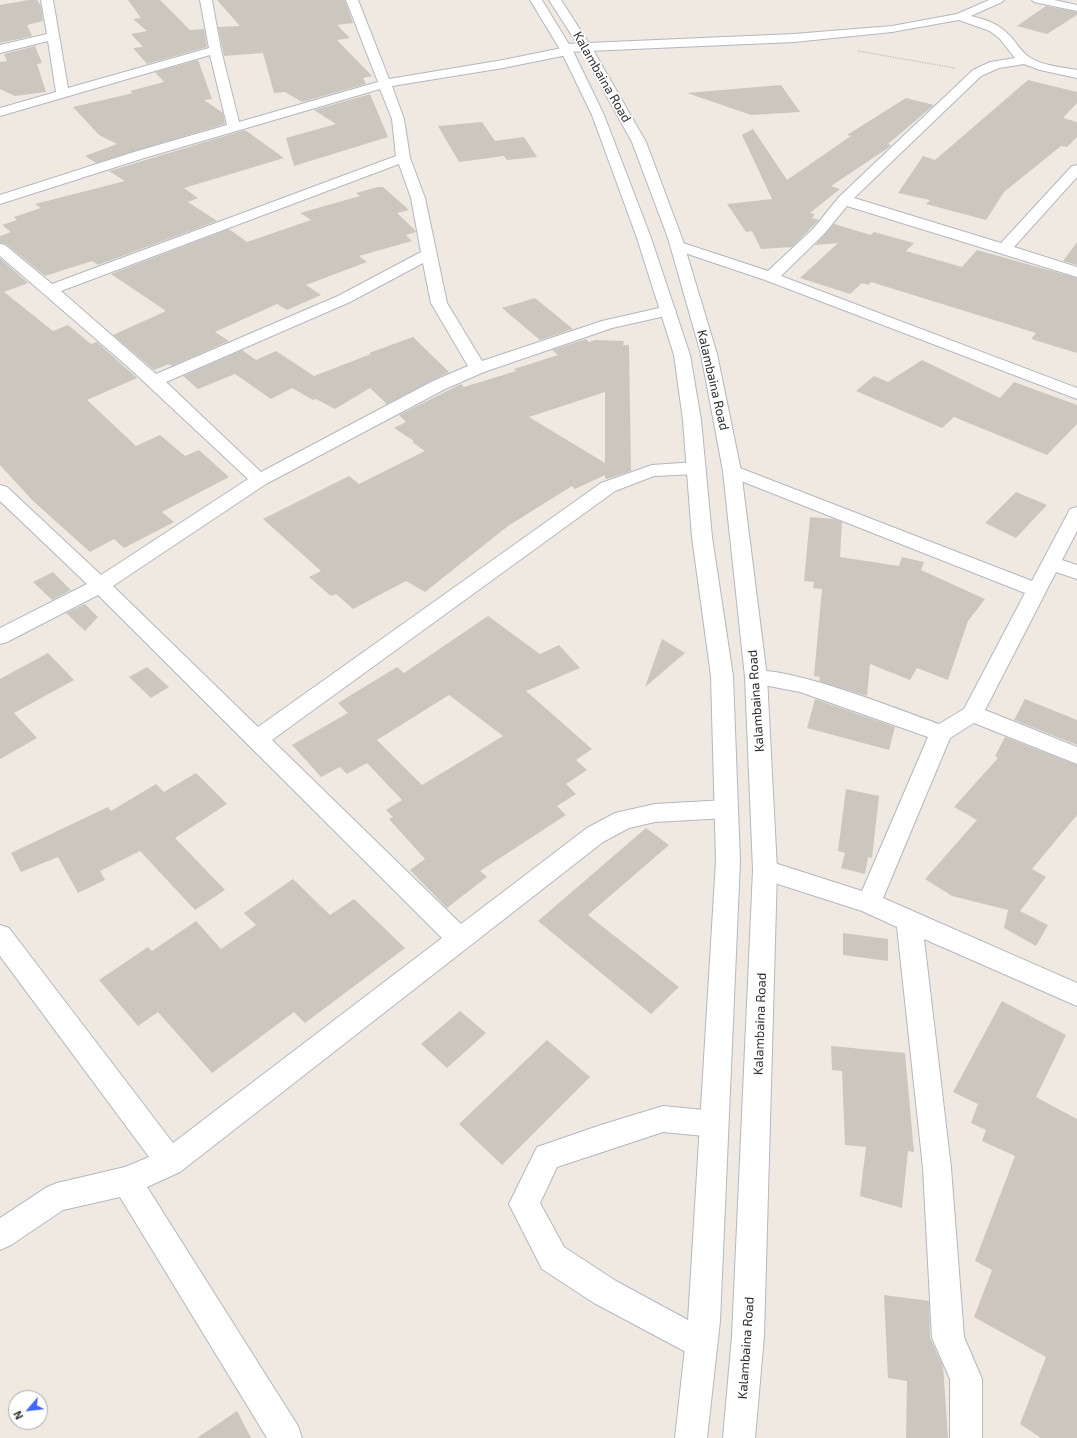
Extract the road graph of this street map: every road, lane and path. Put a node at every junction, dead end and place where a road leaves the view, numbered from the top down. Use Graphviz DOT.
graph roads {
  1 [pos="47,0"];
  2 [pos="206,0"];
  3 [pos="352,0"];
  4 [pos="536,0"];
  5 [pos="555,0"];
  6 [pos="1038,0"];
  7 [pos="993,1"];
  8 [pos="1077,8"];
  9 [pos="960,17"];
  10 [pos="53,36"];
  11 [pos="0,49"];
  12 [pos="573,49"];
  13 [pos="215,50"];
  14 [pos="858,51"];
  15 [pos="1026,60"];
  16 [pos="977,73"];
  17 [pos="1077,74"];
  18 [pos="384,84"];
  19 [pos="63,94"];
  20 [pos="0,112"];
  21 [pos="234,127"];
  22 [pos="403,158"];
  23 [pos="1077,169"];
  24 [pos="0,200"];
  25 [pos="844,200"];
  26 [pos="678,246"];
  27 [pos="0,248"];
  28 [pos="1004,249"];
  29 [pos="430,253"];
  30 [pos="1077,272"];
  31 [pos="770,277"];
  32 [pos="50,290"];
  33 [pos="668,311"];
  34 [pos="478,368"];
  35 [pos="154,381"];
  36 [pos="1077,394"];
  37 [pos="697,468"];
  38 [pos="732,471"];
  39 [pos="259,480"];
  40 [pos="0,491"];
  41 [pos="1077,513"];
  42 [pos="1052,563"];
  43 [pos="1077,572"];
  44 [pos="100,585"];
  45 [pos="1037,590"];
  46 [pos="0,637"];
  47 [pos="756,677"];
  48 [pos="972,714"];
  49 [pos="941,733"];
  50 [pos="257,739"];
  51 [pos="1077,756"];
  52 [pos="726,809"];
  53 [pos="765,870"];
  54 [pos="869,903"];
  55 [pos="909,920"];
  56 [pos="0,936"];
  57 [pos="460,939"];
  58 [pos="1077,995"];
  59 [pos="714,1124"];
  60 [pos="170,1162"];
  61 [pos="126,1181"];
  62 [pos="0,1236"];
  63 [pos="701,1344"];
  64 [pos="286,1438"];
  65 [pos="691,1438"];
  66 [pos="738,1438"];
  67 [pos="966,1438"];
  1 -- 10 [label="street"];
  2 -- 13 [label="street"];
  3 -- 18 [label="street"];
  4 -- 12 [label="street, Kalambaina Road"];
  5 -- 12 [label="street, Kalambaina Road"];
  6 -- 8 [label="street"];
  7 -- 9 [label="street"];
  9 -- 12 [label="street"];
  9 -- 15 [label="street"];
  10 -- 11 [label="street"];
  10 -- 19 [label="street"];
  12 -- 18 [label="street"];
  12 -- 26 [label="street, Kalambaina Road"];
  12 -- 33 [label="street, Kalambaina Road"];
  13 -- 19 [label="street"];
  13 -- 21 [label="street"];
  14 -- 16 [label="path"];
  15 -- 16 [label="street"];
  15 -- 17 [label="street"];
  16 -- 25 [label="street"];
  18 -- 21 [label="street"];
  18 -- 22 [label="street"];
  19 -- 20 [label="street"];
  21 -- 24 [label="street"];
  22 -- 29 [label="street"];
  22 -- 32 [label="street"];
  23 -- 28 [label="street"];
  25 -- 28 [label="street"];
  25 -- 31 [label="street"];
  26 -- 31 [label="street"];
  26 -- 38 [label="street, Kalambaina Road"];
  27 -- 32 [label="street"];
  28 -- 30 [label="street"];
  29 -- 34 [label="street"];
  29 -- 35 [label="street"];
  31 -- 36 [label="street"];
  32 -- 35 [label="street"];
  33 -- 34 [label="street"];
  33 -- 37 [label="street, Kalambaina Road"];
  34 -- 39 [label="street"];
  35 -- 39 [label="street"];
  37 -- 50 [label="street"];
  37 -- 52 [label="street, Kalambaina Road"];
  38 -- 45 [label="street"];
  38 -- 47 [label="street, Kalambaina Road"];
  39 -- 44 [label="street"];
  40 -- 44 [label="street"];
  41 -- 42 [label="street"];
  42 -- 43 [label="street"];
  42 -- 45 [label="street"];
  44 -- 46 [label="street"];
  44 -- 50 [label="street"];
  45 -- 48 [label="street"];
  47 -- 49 [label="street"];
  47 -- 53 [label="street, Kalambaina Road"];
  48 -- 49 [label="street"];
  48 -- 51 [label="street"];
  49 -- 54 [label="street"];
  50 -- 57 [label="street"];
  52 -- 57 [label="street"];
  52 -- 59 [label="street, Kalambaina Road"];
  53 -- 54 [label="street"];
  53 -- 66 [label="street, Kalambaina Road"];
  54 -- 55 [label="street"];
  55 -- 58 [label="street"];
  55 -- 67 [label="street"];
  56 -- 60 [label="street"];
  57 -- 60 [label="street"];
  59 -- 63 [label="street, Kalambaina Road"];
  59 -- 63 [label="street"];
  60 -- 61 [label="street"];
  61 -- 62 [label="street"];
  61 -- 64 [label="street"];
  63 -- 65 [label="street, Kalambaina Road"];
}
